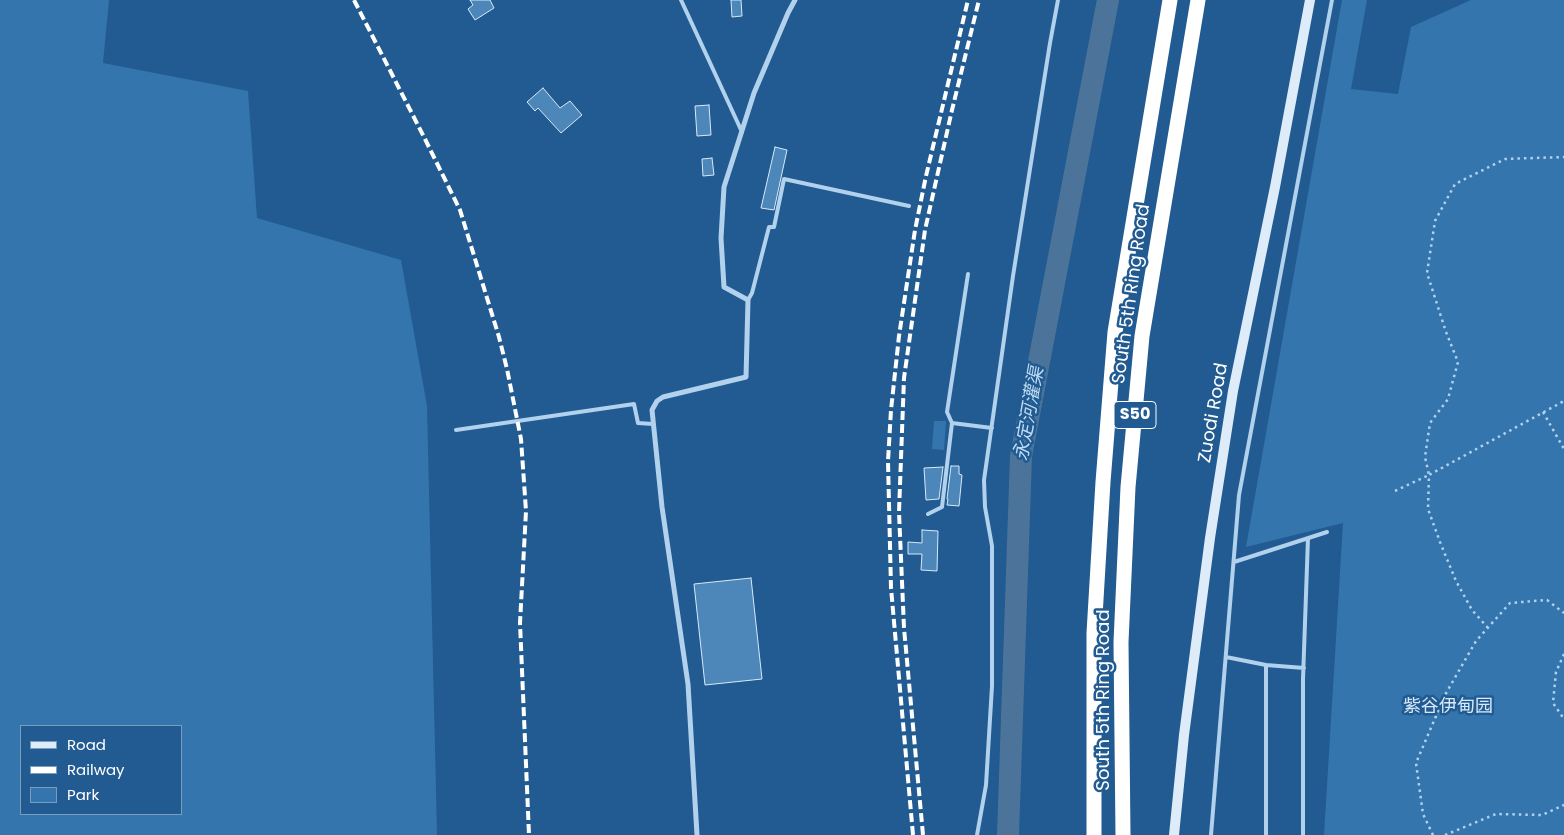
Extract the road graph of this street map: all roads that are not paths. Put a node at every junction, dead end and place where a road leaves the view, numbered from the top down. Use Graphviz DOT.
graph roads {
  1 [pos="681,0"];
  2 [pos="795,0"];
  3 [pos="1058,0"];
  4 [pos="1170,0"];
  5 [pos="1198,0"];
  6 [pos="1310,0"];
  7 [pos="1332,0"];
  8 [pos="742,132"];
  9 [pos="909,206"];
  10 [pos="968,274"];
  11 [pos="748,300"];
  12 [pos="952,423"];
  13 [pos="653,424"];
  14 [pos="992,428"];
  15 [pos="456,430"];
  16 [pos="928,514"];
  17 [pos="1327,532"];
  18 [pos="1308,538"];
  19 [pos="1234,562"];
  20 [pos="1226,657"];
  21 [pos="1266,666"];
  22 [pos="1304,668"];
  23 [pos="697,835"];
  24 [pos="977,835"];
  25 [pos="1094,835"];
  26 [pos="1123,835"];
  27 [pos="1174,835"];
  28 [pos="1211,835"];
  29 [pos="1266,835"];
  30 [pos="1303,835"];
  1 -- 8 [label="lane"];
  2 -- 8 [label="street"];
  3 -- 14 [label="lane"];
  4 -- 25 [label="highway, South 5th Ring Road / S50"];
  5 -- 26 [label="highway, South 5th Ring Road / S50"];
  6 -- 27 [label="main road, Zuodi Road"];
  7 -- 19 [label="lane"];
  8 -- 11 [label="street"];
  9 -- 11 [label="lane"];
  10 -- 12 [label="lane"];
  11 -- 13 [label="street"];
  12 -- 14 [label="lane"];
  12 -- 16 [label="lane"];
  13 -- 15 [label="lane"];
  13 -- 23 [label="street"];
  14 -- 24 [label="lane"];
  17 -- 18 [label="lane"];
  18 -- 19 [label="lane"];
  18 -- 22 [label="lane"];
  19 -- 20 [label="lane"];
  20 -- 21 [label="lane"];
  20 -- 28 [label="lane"];
  21 -- 22 [label="lane"];
  21 -- 29 [label="lane"];
  22 -- 30 [label="lane"];
}
